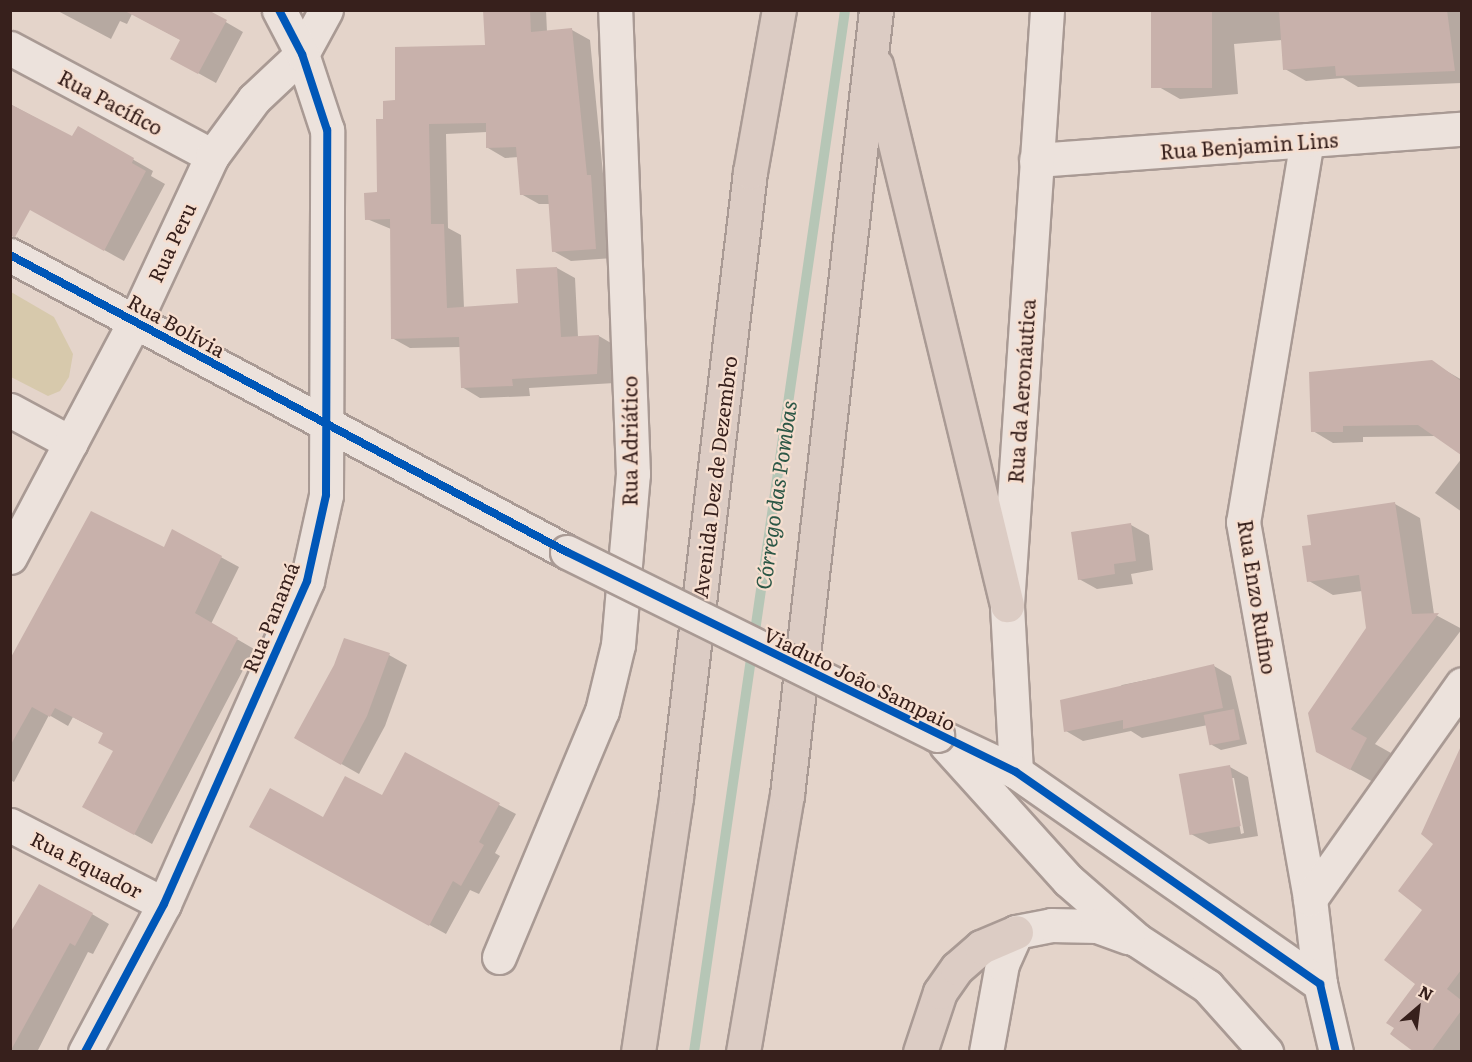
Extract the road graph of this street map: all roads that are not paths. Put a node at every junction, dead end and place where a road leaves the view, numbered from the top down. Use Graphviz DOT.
graph roads {
  1 [pos="279,10"];
  2 [pos="326,10"];
  3 [pos="615,10"];
  4 [pos="757,10"];
  5 [pos="779,10"];
  6 [pos="876,10"];
  7 [pos="1047,10"];
  8 [pos="871,43"];
  9 [pos="10,48"];
  10 [pos="302,54"];
  11 [pos="1461,129"];
  12 [pos="1307,140"];
  13 [pos="212,156"];
  14 [pos="1036,160"];
  15 [pos="750,172"];
  16 [pos="10,255"];
  17 [pos="135,321"];
  18 [pos="10,410"];
  19 [pos="327,426"];
  20 [pos="71,443"];
  21 [pos="10,557"];
  22 [pos="1007,605"];
  23 [pos="1461,684"];
  24 [pos="937,735"];
  25 [pos="1016,772"];
  26 [pos="10,825"];
  27 [pos="1310,899"];
  28 [pos="164,904"];
  29 [pos="1016,932"];
  30 [pos="1137,940"];
  31 [pos="499,957"];
  32 [pos="1320,984"];
  33 [pos="1333,1036"];
  34 [pos="86,1052"];
  35 [pos="638,1052"];
  36 [pos="743,1052"];
  37 [pos="920,1052"];
  38 [pos="986,1052"];
  39 [pos="1266,1052"];
  1 -- 10 [label="street, Rua Panamá"];
  2 -- 10 [label="street, Rua Peru"];
  3 -- 31 [label="street, Rua Adriático"];
  4 -- 15 [label="highway"];
  5 -- 15 [label="highway, Avenida Dez de Dezembro"];
  6 -- 8 [label="highway"];
  7 -- 14 [label="street, Rua da Aeronáutica"];
  8 -- 22 [label="highway"];
  8 -- 36 [label="highway"];
  9 -- 13 [label="street, Rua Pacífico"];
  10 -- 13 [label="street, Rua Peru"];
  10 -- 19 [label="street, Rua Panamá"];
  11 -- 12 [label="street, Rua Benjamin Lins"];
  12 -- 14 [label="street, Rua Benjamin Lins"];
  12 -- 27 [label="street, Rua Enzo Rufino"];
  13 -- 17 [label="street, Rua Peru"];
  14 -- 22 [label="street, Rua da Aeronáutica"];
  15 -- 35 [label="highway, Avenida Dez de Dezembro"];
  16 -- 17 [label="street, Rua Bolívia"];
  17 -- 19 [label="street, Rua Bolívia"];
  17 -- 20 [label="street, Rua Peru"];
  18 -- 20 [label="street"];
  19 -- 24 [label="street, Viaduto João Sampaio, bridge"];
  19 -- 28 [label="street, Rua Panamá"];
  20 -- 21 [label="street, Rua Peru"];
  22 -- 25 [label="street, Rua da Aeronáutica"];
  23 -- 27 [label="street"];
  24 -- 25 [label="street, Viaduto João Sampaio"];
  24 -- 30 [label="street, Viaduto João Sampaio"];
  25 -- 32 [label="street, Viaduto João Sampaio"];
  26 -- 28 [label="street, Rua Equador"];
  27 -- 32 [label="street, Rua Enzo Rufino"];
  28 -- 34 [label="street, Rua Panamá"];
  29 -- 30 [label="street"];
  29 -- 37 [label="highway"];
  29 -- 38 [label="street"];
  30 -- 39 [label="street, Viaduto João Sampaio"];
  32 -- 33 [label="street"];
}
